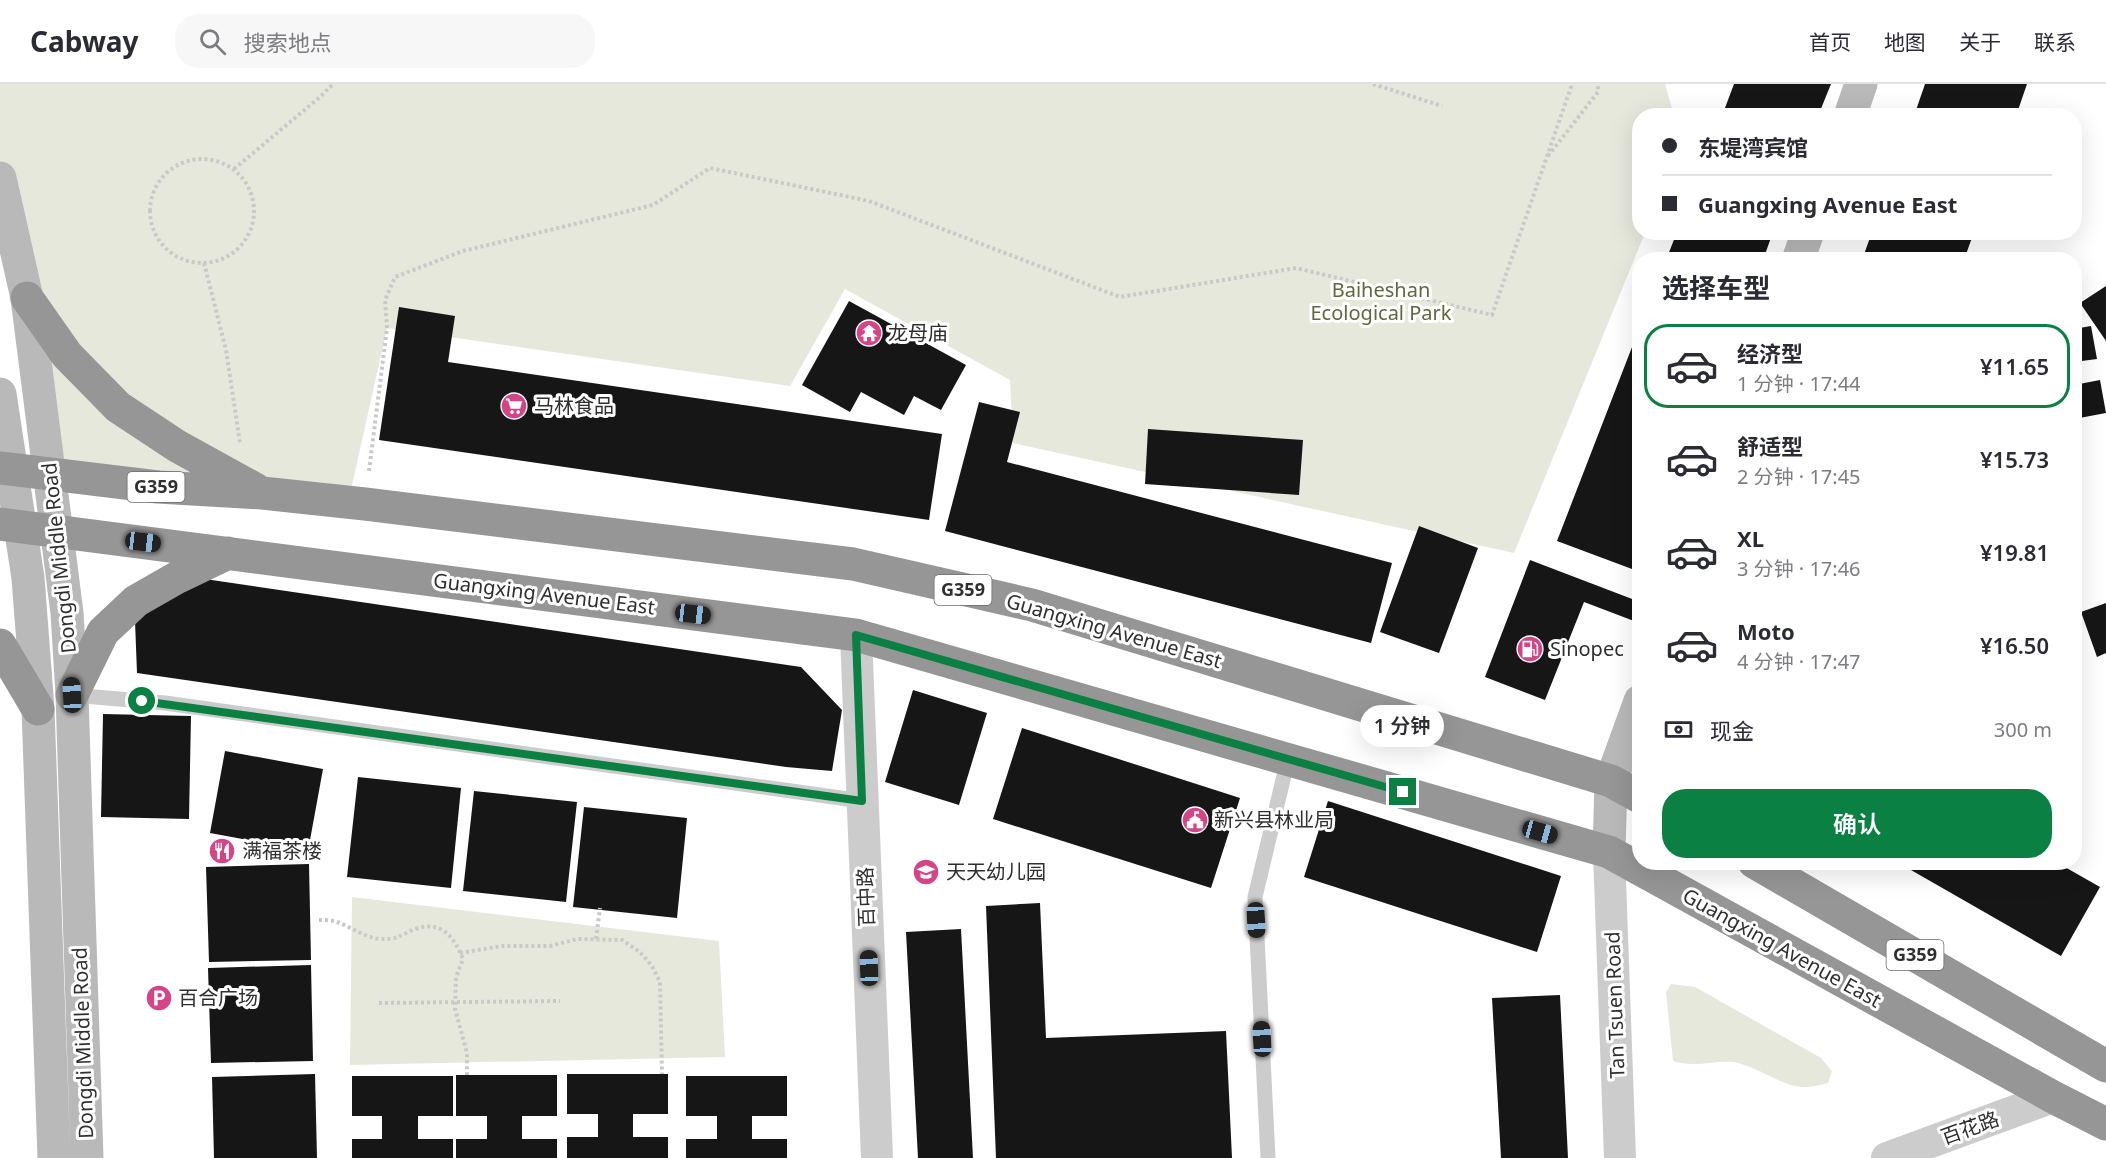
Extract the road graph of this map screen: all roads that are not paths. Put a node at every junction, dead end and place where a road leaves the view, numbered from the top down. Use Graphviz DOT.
graph roads {
  1 [pos="1862,84"];
  2 [pos="1853,108"];
  3 [pos="0,178"];
  4 [pos="27,298"];
  5 [pos="0,394"];
  6 [pos="6,468"];
  7 [pos="50,474"];
  8 [pos="262,493"];
  9 [pos="11,525"];
  10 [pos="58,532"];
  11 [pos="228,553"];
  12 [pos="68,634"];
  13 [pos="33,635"];
  14 [pos="856,635"];
  15 [pos="0,645"];
  16 [pos="72,695"];
  17 [pos="38,709"];
  18 [pos="1632,723"];
  19 [pos="1288,759"];
  20 [pos="1611,781"];
  21 [pos="1632,793"];
  22 [pos="862,801"];
  23 [pos="1610,852"];
  24 [pos="1632,864"];
  25 [pos="1643,870"];
  26 [pos="1768,870"];
  27 [pos="2106,1066"];
  28 [pos="2053,1097"];
  29 [pos="2106,1124"];
  30 [pos="54,1158"];
  31 [pos="87,1158"];
  32 [pos="877,1158"];
  33 [pos="1268,1158"];
  34 [pos="1620,1158"];
  35 [pos="1887,1158"];
  1 -- 2 [label="main road"];
  3 -- 4 [label="main road, Dongdi Middle Road"];
  4 -- 7 [label="main road, Dongdi Middle Road"];
  4 -- 8 [label="highway"];
  5 -- 6 [label="main road, Dongdi Middle Road"];
  6 -- 7 [label="highway, Guangxing Avenue East / G359"];
  6 -- 9 [label="main road, Dongdi Middle Road"];
  7 -- 8 [label="highway, Guangxing Avenue East / G359"];
  7 -- 10 [label="main road, Dongdi Middle Road"];
  8 -- 20 [label="highway, Guangxing Avenue East / G359"];
  9 -- 10 [label="highway, Guangxing Avenue East"];
  9 -- 13 [label="main road, Dongdi Middle Road"];
  10 -- 11 [label="highway, Guangxing Avenue East"];
  10 -- 12 [label="main road, Dongdi Middle Road"];
  11 -- 14 [label="highway, Guangxing Avenue East"];
  11 -- 16 [label="highway"];
  12 -- 13 [label="main road"];
  12 -- 16 [label="main road, Dongdi Middle Road"];
  13 -- 17 [label="main road, Dongdi Middle Road"];
  14 -- 19 [label="highway, Guangxing Avenue East"];
  14 -- 22 [label="street, 百中路"];
  15 -- 17 [label="highway"];
  16 -- 22 [label="lane"];
  16 -- 31 [label="main road, Dongdi Middle Road"];
  17 -- 30 [label="main road, Dongdi Middle Road"];
  18 -- 20 [label="main road"];
  19 -- 23 [label="highway, Guangxing Avenue East"];
  19 -- 33 [label="lane"];
  20 -- 21 [label="highway, Guangxing Avenue East / G359"];
  20 -- 23 [label="main road"];
  22 -- 32 [label="street, 百中路"];
  23 -- 24 [label="highway, Guangxing Avenue East"];
  23 -- 34 [label="street, Tan Tsuen Road"];
  25 -- 28 [label="highway, Guangxing Avenue East"];
  26 -- 27 [label="highway, G359"];
  28 -- 29 [label="highway, Guangxing Avenue East"];
  28 -- 35 [label="street, 百花路"];
}
